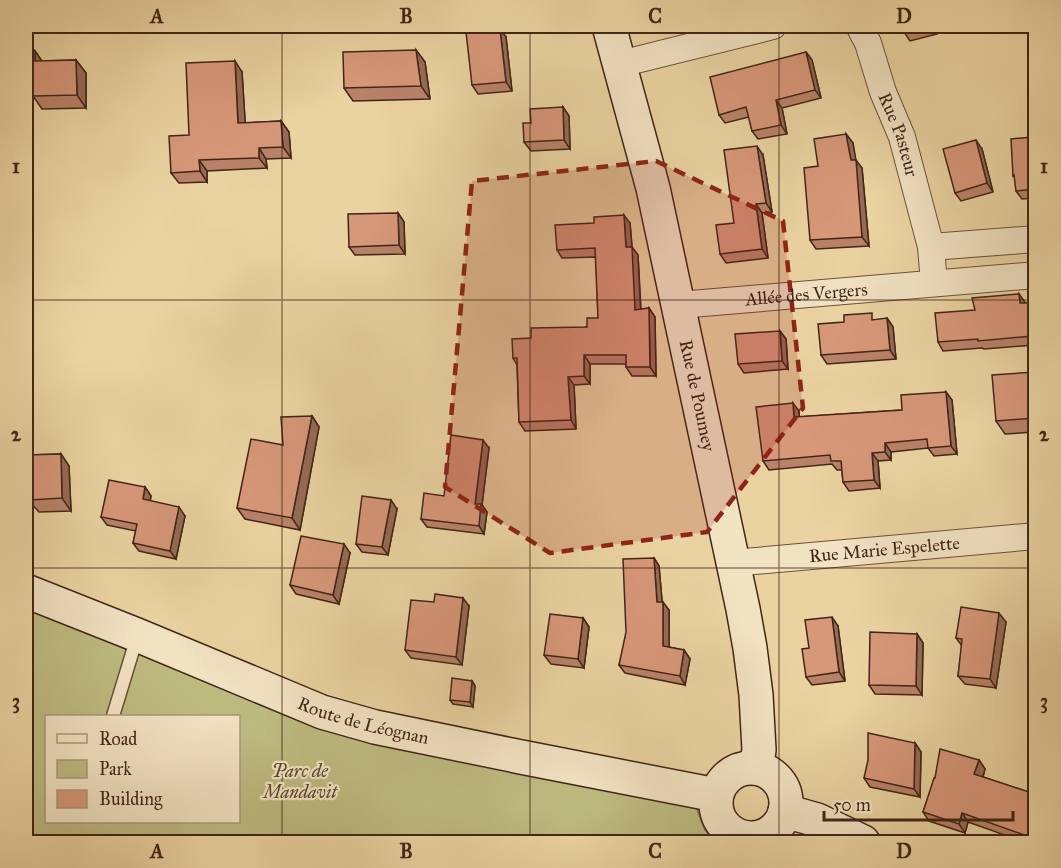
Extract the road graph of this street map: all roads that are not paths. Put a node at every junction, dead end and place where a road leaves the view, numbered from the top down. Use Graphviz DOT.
graph roads {
  1 [pos="609,26"];
  2 [pos="773,26"];
  3 [pos="859,26"];
  4 [pos="620,64"];
  5 [pos="1035,239"];
  6 [pos="932,247"];
  7 [pos="1035,275"];
  8 [pos="934,283"];
  9 [pos="679,305"];
  10 [pos="1035,536"];
  11 [pos="733,563"];
  12 [pos="26,591"];
  13 [pos="138,635"];
  14 [pos="114,715"];
  15 [pos="756,768"];
  16 [pos="716,795"];
  17 [pos="785,811"];
  18 [pos="742,840"];
  19 [pos="863,843"];
  1 -- 4 [label="street, Rue de Poumey"];
  2 -- 4 [label="street"];
  3 -- 6 [label="street, Rue Pasteur"];
  4 -- 9 [label="street, Rue de Poumey"];
  5 -- 6 [label="street"];
  6 -- 8 [label="street"];
  7 -- 8 [label="street, Allée des Vergers"];
  8 -- 9 [label="street, Allée des Vergers"];
  9 -- 11 [label="street, Rue de Poumey"];
  10 -- 11 [label="street, Rue Marie Espelette"];
  11 -- 15 [label="street, Rue de Poumey"];
  12 -- 13 [label="street, Route de Léognan"];
  13 -- 14 [label="lane"];
  13 -- 16 [label="street, Route de Léognan"];
  15 -- 16 [label="street"];
  15 -- 17 [label="street"];
  16 -- 18 [label="street"];
  17 -- 18 [label="street"];
  17 -- 19 [label="street"];
}
